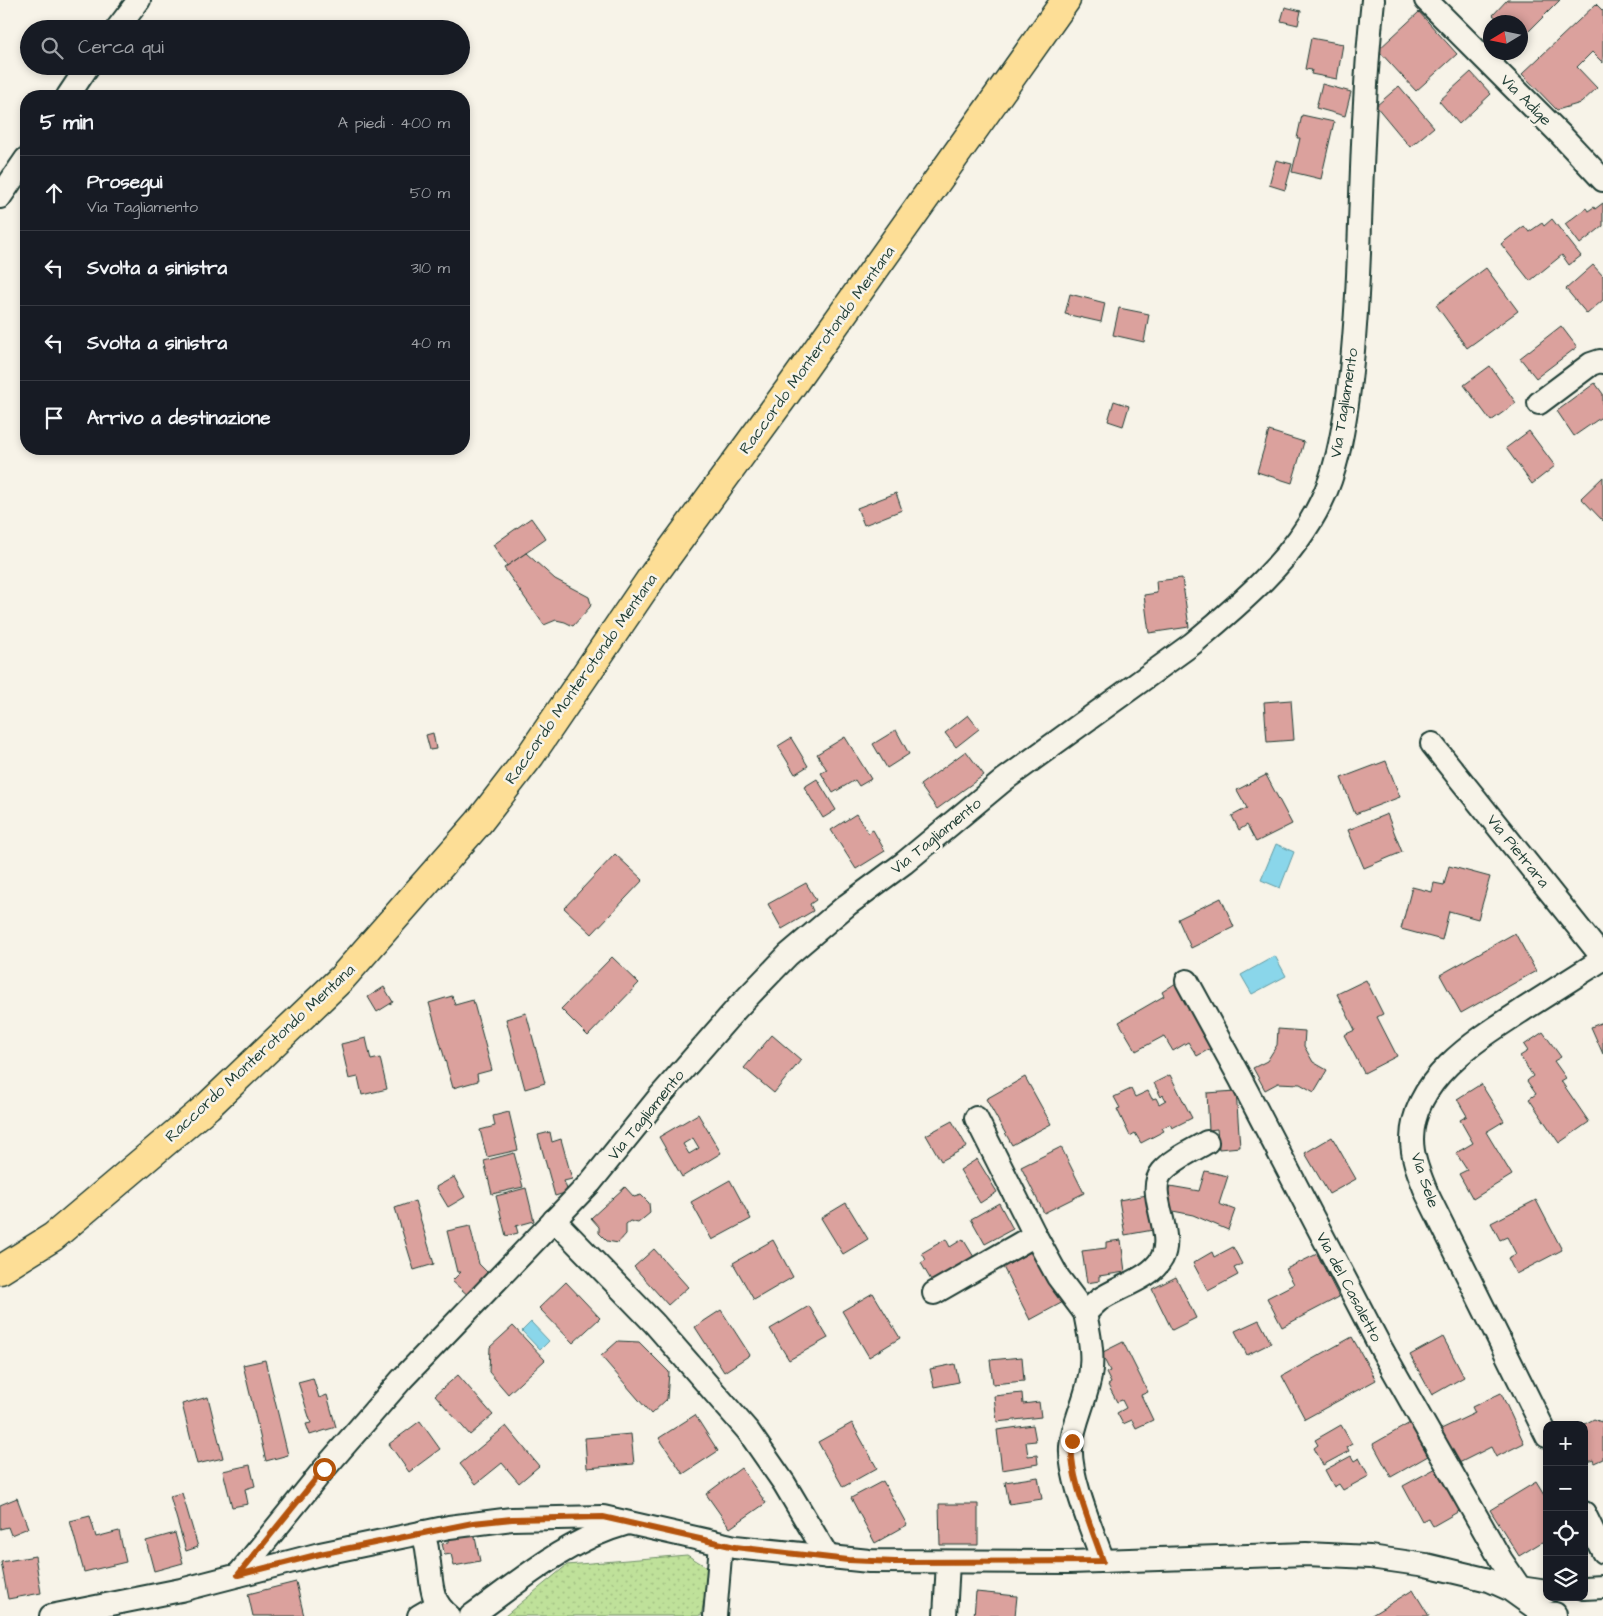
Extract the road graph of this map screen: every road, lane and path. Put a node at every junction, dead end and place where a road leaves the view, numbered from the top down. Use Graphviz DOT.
graph roads {
  1 [pos="140,0"];
  2 [pos="1066,0"];
  3 [pos="1374,0"];
  4 [pos="1426,0"];
  5 [pos="124,20"];
  6 [pos="82,75"];
  7 [pos="72,90"];
  8 [pos="20,168"];
  9 [pos="1603,180"];
  10 [pos="0,197"];
  11 [pos="1603,362"];
  12 [pos="1539,403"];
  13 [pos="1432,744"];
  14 [pos="1603,958"];
  15 [pos="1187,981"];
  16 [pos="976,1118"];
  17 [pos="1207,1142"];
  18 [pos="554,1220"];
  19 [pos="1036,1236"];
  20 [pos="0,1270"];
  21 [pos="934,1293"];
  22 [pos="1085,1313"];
  23 [pos="1543,1428"];
  24 [pos="1588,1522"];
  25 [pos="628,1523"];
  26 [pos="423,1532"];
  27 [pos="720,1544"];
  28 [pos="1603,1552"];
  29 [pos="828,1557"];
  30 [pos="1103,1561"];
  31 [pos="948,1562"];
  32 [pos="238,1575"];
  33 [pos="1603,1587"];
  34 [pos="1514,1588"];
  35 [pos="1588,1588"];
  36 [pos="1543,1592"];
  37 [pos="1557,1609"];
  38 [pos="435,1612"];
  39 [pos="51,1616"];
  40 [pos="471,1616"];
  41 [pos="715,1616"];
  42 [pos="945,1616"];
  43 [pos="1530,1616"];
  1 -- 5 [label="street"];
  2 -- 20 [label="main road, Raccordo Monterotondo Mentana"];
  3 -- 18 [label="street, Via Tagliamento"];
  4 -- 9 [label="street, Via Adige"];
  6 -- 7 [label="street"];
  8 -- 10 [label="street"];
  11 -- 12 [label="street"];
  13 -- 14 [label="street, Via Pietrara"];
  14 -- 23 [label="street, Via Sele"];
  15 -- 34 [label="street, Via del Casaletto"];
  16 -- 19 [label="street"];
  17 -- 22 [label="street"];
  18 -- 29 [label="street"];
  18 -- 32 [label="street, Via Tagliamento"];
  19 -- 21 [label="street"];
  19 -- 22 [label="street"];
  22 -- 30 [label="street"];
  24 -- 28 [label="street"];
  25 -- 26 [label="street"];
  25 -- 27 [label="street"];
  25 -- 40 [label="street"];
  26 -- 32 [label="street"];
  26 -- 38 [label="street"];
  27 -- 29 [label="street"];
  27 -- 41 [label="street"];
  29 -- 31 [label="street"];
  30 -- 31 [label="street"];
  30 -- 34 [label="street"];
  31 -- 42 [label="street"];
  32 -- 39 [label="street"];
  33 -- 35 [label="street"];
  34 -- 36 [label="street"];
  34 -- 37 [label="street"];
  34 -- 43 [label="street, Via del Casaletto"];
}
